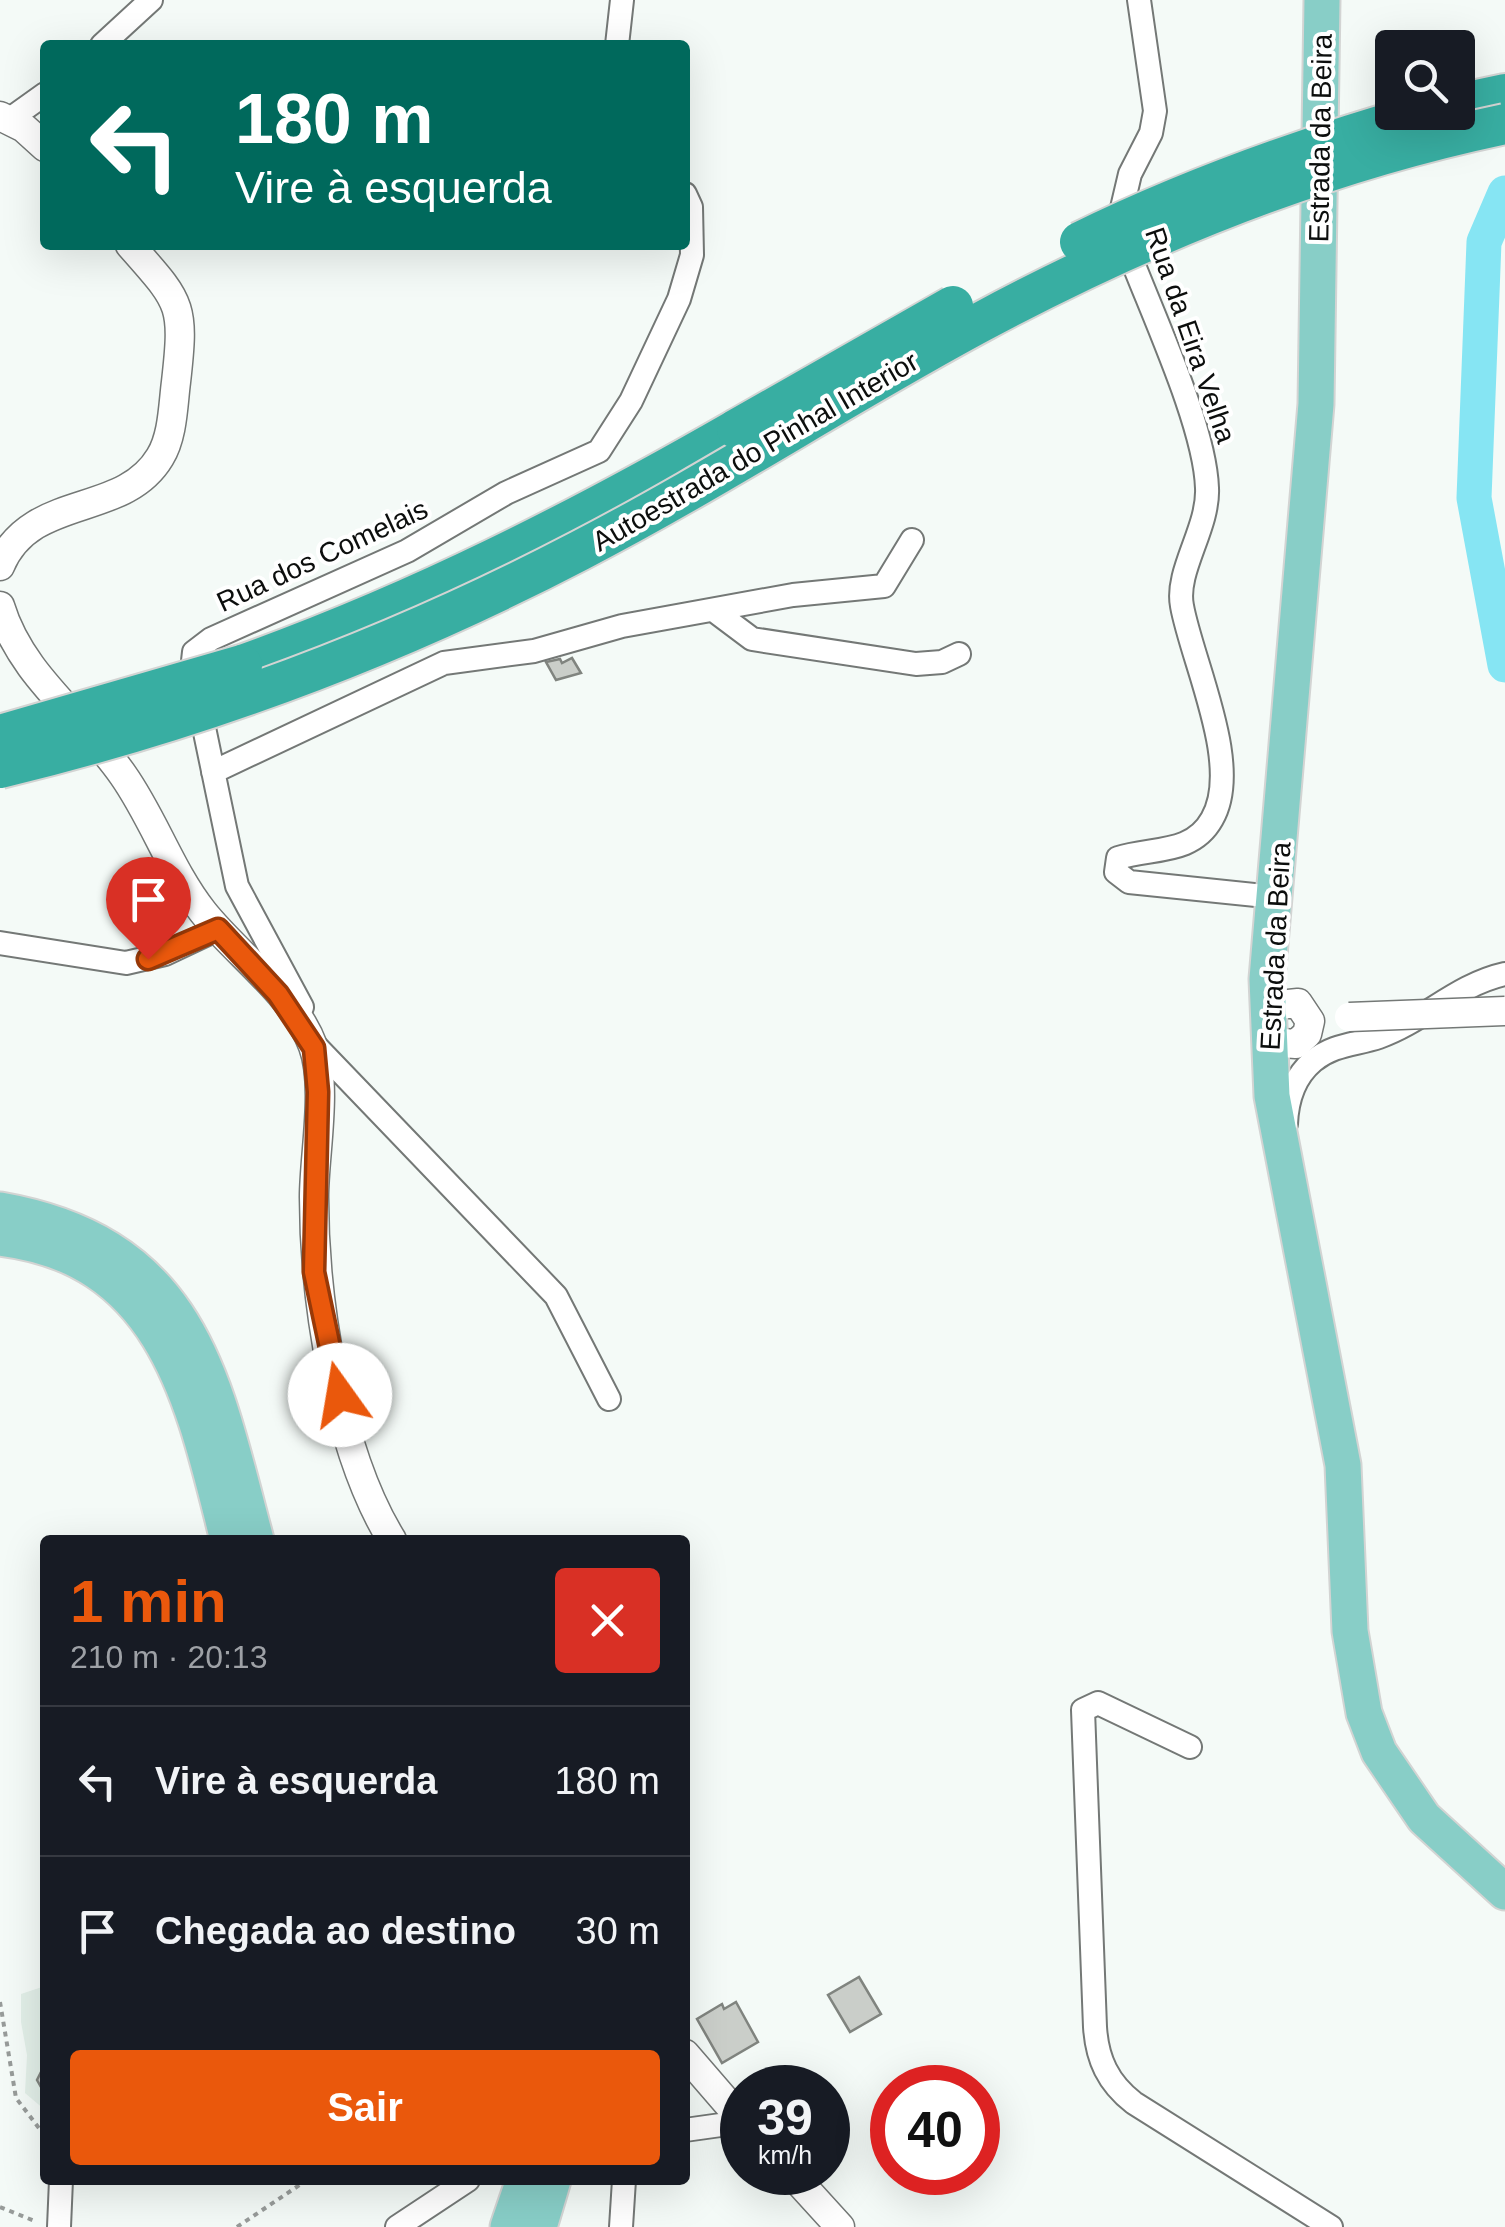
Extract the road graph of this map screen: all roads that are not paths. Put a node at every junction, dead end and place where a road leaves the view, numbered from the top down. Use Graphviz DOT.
graph roads {
  1 [pos="151,0"];
  2 [pos="622,0"];
  3 [pos="1139,0"];
  4 [pos="1322,0"];
  5 [pos="107,40"];
  6 [pos="618,40"];
  7 [pos="1505,94"];
  8 [pos="40,97"];
  9 [pos="1475,100"];
  10 [pos="5,118"];
  11 [pos="1505,124"];
  12 [pos="1375,128"];
  13 [pos="40,143"];
  14 [pos="690,205"];
  15 [pos="134,250"];
  16 [pos="912,540"];
  17 [pos="0,566"];
  18 [pos="0,606"];
  19 [pos="716,612"];
  20 [pos="959,654"];
  21 [pos="0,735"];
  22 [pos="0,768"];
  23 [pos="213,772"];
  24 [pos="1274,897"];
  25 [pos="218,929"];
  26 [pos="0,943"];
  27 [pos="1505,974"];
  28 [pos="1505,1011"];
  29 [pos="1287,1017"];
  30 [pos="314,1048"];
  31 [pos="1284,1167"];
  32 [pos="0,1210"];
  33 [pos="0,1238"];
  34 [pos="609,1398"];
  35 [pos="227,1535"];
  36 [pos="255,1535"];
  37 [pos="389,1535"];
  38 [pos="1190,1747"];
  39 [pos="1505,1892"];
  40 [pos="690,2060"];
  41 [pos="720,2096"];
  42 [pos="720,2125"];
  43 [pos="690,2129"];
  44 [pos="61,2185"];
  45 [pos="460,2185"];
  46 [pos="522,2185"];
  47 [pos="551,2185"];
  48 [pos="624,2185"];
  49 [pos="811,2195"];
  50 [pos="58,2227"];
  51 [pos="397,2227"];
  52 [pos="508,2227"];
  53 [pos="538,2227"];
  54 [pos="621,2227"];
  55 [pos="840,2227"];
  56 [pos="1331,2227"];
  1 -- 5 [label="street"];
  2 -- 6 [label="street"];
  3 -- 24 [label="street, Rua da Eira Velha"];
  4 -- 24 [label="main road, Estrada da Beira"];
  7 -- 9 [label="highway"];
  8 -- 10 [label="street"];
  10 -- 13 [label="street"];
  11 -- 22 [label="highway, Autoestrada do Pinhal Interior, bridge"];
  12 -- 21 [label="highway, Autoestrada do Pinhal Interior, bridge"];
  14 -- 23 [label="street, Rua dos Comelais"];
  15 -- 17 [label="street"];
  16 -- 19 [label="street"];
  18 -- 25 [label="street"];
  19 -- 20 [label="street"];
  19 -- 23 [label="street"];
  23 -- 30 [label="street, Rua dos Comelais"];
  24 -- 29 [label="main road, Estrada da Beira"];
  25 -- 26 [label="street"];
  25 -- 30 [label="street"];
  27 -- 31 [label="street"];
  28 -- 29 [label="street, bridge"];
  29 -- 31 [label="main road, Estrada da Beira"];
  30 -- 34 [label="street"];
  30 -- 37 [label="street"];
  31 -- 39 [label="main road, Estrada da Beira"];
  32 -- 36 [label="main road"];
  33 -- 35 [label="main road"];
  38 -- 56 [label="street"];
  40 -- 41 [label="street"];
  42 -- 43 [label="street"];
  44 -- 50 [label="street"];
  45 -- 51 [label="street"];
  46 -- 52 [label="main road"];
  47 -- 53 [label="main road"];
  48 -- 54 [label="street"];
  49 -- 55 [label="street"];
}
